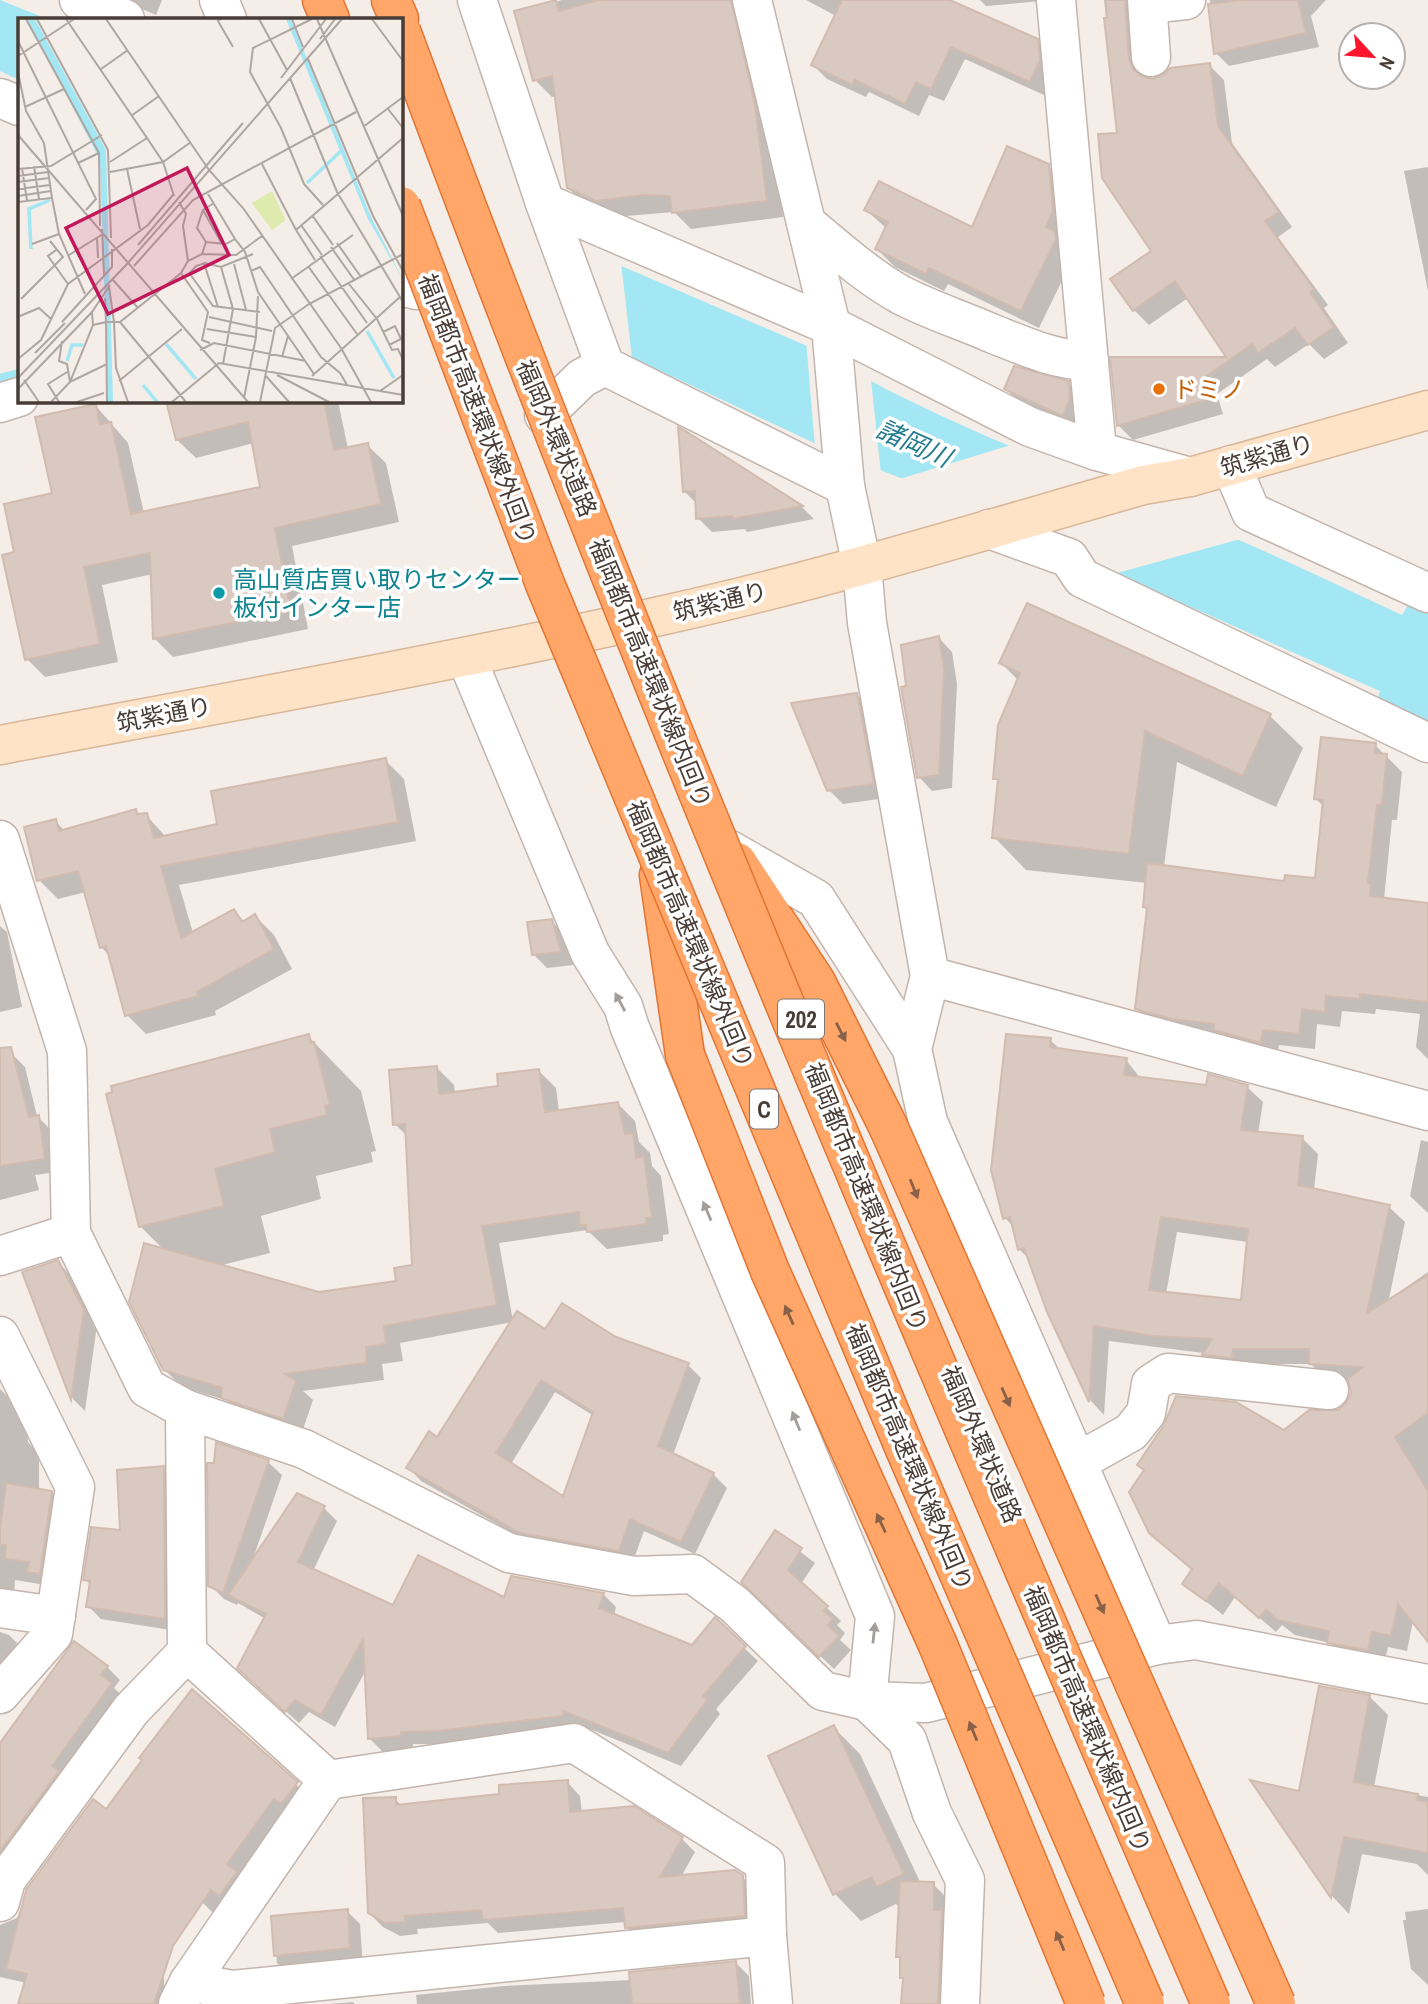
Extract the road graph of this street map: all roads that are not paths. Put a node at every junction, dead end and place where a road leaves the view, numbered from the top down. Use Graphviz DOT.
graph roads {
  1 [pos="79,0"];
  2 [pos="219,0"];
  3 [pos="304,0"];
  4 [pos="323,0"];
  5 [pos="390,0"];
  6 [pos="477,0"];
  7 [pos="752,0"];
  8 [pos="1056,0"];
  9 [pos="1186,0"];
  10 [pos="1147,2"];
  11 [pos="123,18"];
  12 [pos="228,18"];
  13 [pos="311,18"];
  14 [pos="330,18"];
  15 [pos="398,18"];
  16 [pos="402,28"];
  17 [pos="402,34"];
  18 [pos="1151,57"];
  19 [pos="0,98"];
  20 [pos="18,106"];
  21 [pos="545,203"];
  22 [pos="402,209"];
  23 [pos="806,223"];
  24 [pos="402,256"];
  25 [pos="408,288"];
  26 [pos="831,326"];
  27 [pos="1090,361"];
  28 [pos="605,366"];
  29 [pos="18,397"];
  30 [pos="0,403"];
  31 [pos="1428,410"];
  32 [pos="544,415"];
  33 [pos="1097,451"];
  34 [pos="1231,465"];
  35 [pos="1190,477"];
  36 [pos="846,479"];
  37 [pos="991,529"];
  38 [pos="862,566"];
  39 [pos="1428,593"];
  40 [pos="637,621"];
  41 [pos="547,638"];
  42 [pos="466,657"];
  43 [pos="1428,743"];
  44 [pos="0,745"];
  45 [pos="0,840"];
  46 [pos="728,849"];
  47 [pos="659,875"];
  48 [pos="930,976"];
  49 [pos="912,1049"];
  50 [pos="1428,1111"];
  51 [pos="71,1233"];
  52 [pos="0,1256"];
  53 [pos="3,1348"];
  54 [pos="1329,1390"];
  55 [pos="185,1409"];
  56 [pos="1076,1463"];
  57 [pos="0,1608"];
  58 [pos="56,1616"];
  59 [pos="1157,1645"];
  60 [pos="187,1652"];
  61 [pos="1078,1667"];
  62 [pos="1000,1684"];
  63 [pos="1428,1684"];
  64 [pos="0,1694"];
  65 [pos="867,1701"];
  66 [pos="328,1780"];
  67 [pos="1206,1840"];
  68 [pos="0,1902"];
  69 [pos="767,1936"];
  70 [pos="184,1993"];
  71 [pos="773,2004"];
  72 [pos="960,2004"];
  73 [pos="1087,2004"];
  74 [pos="1143,2004"];
  75 [pos="1211,2004"];
  76 [pos="1227,2004"];
  77 [pos="1276,2004"];
  78 [pos="1294,2004"];
  1 -- 11 [label="street"];
  2 -- 12 [label="street"];
  3 -- 13 [label="highway"];
  4 -- 14 [label="highway"];
  5 -- 15 [label="highway"];
  6 -- 21 [label="street"];
  7 -- 23 [label="street"];
  8 -- 27 [label="street"];
  9 -- 10 [label="street"];
  10 -- 18 [label="street"];
  16 -- 32 [label="highway, 福岡外環状道路 / 202"];
  17 -- 75 [label="highway, 福岡都市高速環状線内回り, bridge"];
  19 -- 20 [label="street"];
  21 -- 26 [label="street"];
  21 -- 28 [label="street"];
  22 -- 74 [label="highway, 福岡都市高速環状線外回り / C, bridge"];
  23 -- 26 [label="street"];
  23 -- 27 [label="street"];
  24 -- 25 [label="highway"];
  25 -- 41 [label="highway"];
  26 -- 33 [label="street"];
  26 -- 36 [label="street"];
  27 -- 33 [label="street"];
  28 -- 32 [label="street"];
  28 -- 36 [label="street"];
  29 -- 30 [label="street"];
  31 -- 34 [label="street, 筑紫通り"];
  32 -- 40 [label="highway, 福岡外環状道路 / 202"];
  33 -- 35 [label="street"];
  34 -- 35 [label="street, 筑紫通り"];
  34 -- 39 [label="street"];
  35 -- 37 [label="street, 筑紫通り"];
  36 -- 38 [label="street"];
  37 -- 38 [label="street, 筑紫通り"];
  37 -- 43 [label="street"];
  38 -- 40 [label="street, 筑紫通り"];
  38 -- 48 [label="street"];
  40 -- 41 [label="street, 筑紫通り"];
  40 -- 46 [label="highway, 福岡外環状道路 / 202"];
  41 -- 42 [label="street, 筑紫通り"];
  41 -- 47 [label="highway"];
  42 -- 44 [label="street, 筑紫通り"];
  65 -- 42 [label="street, one-way"];
  45 -- 51 [label="street"];
  46 -- 49 [label="street"];
  46 -- 61 [label="highway, 福岡外環状道路 / 202"];
  46 -- 67 [label="highway, one-way, bridge"];
  47 -- 62 [label="highway"];
  73 -- 47 [label="highway, one-way, bridge"];
  48 -- 49 [label="street"];
  48 -- 50 [label="street"];
  49 -- 56 [label="street"];
  51 -- 52 [label="street"];
  51 -- 55 [label="street"];
  53 -- 58 [label="street"];
  54 -- 56 [label="street"];
  55 -- 60 [label="street"];
  55 -- 65 [label="street"];
  56 -- 59 [label="street"];
  57 -- 58 [label="street"];
  58 -- 64 [label="street"];
  59 -- 61 [label="street"];
  59 -- 63 [label="street"];
  60 -- 66 [label="street"];
  60 -- 68 [label="street"];
  61 -- 62 [label="street"];
  61 -- 76 [label="highway, 福岡外環状道路 / 202"];
  62 -- 65 [label="street"];
  62 -- 74 [label="highway"];
  65 -- 72 [label="street"];
  66 -- 69 [label="street"];
  66 -- 70 [label="street"];
  67 -- 77 [label="highway, bridge"];
  67 -- 78 [label="highway, bridge"];
  69 -- 70 [label="street"];
  69 -- 71 [label="street"];
}
